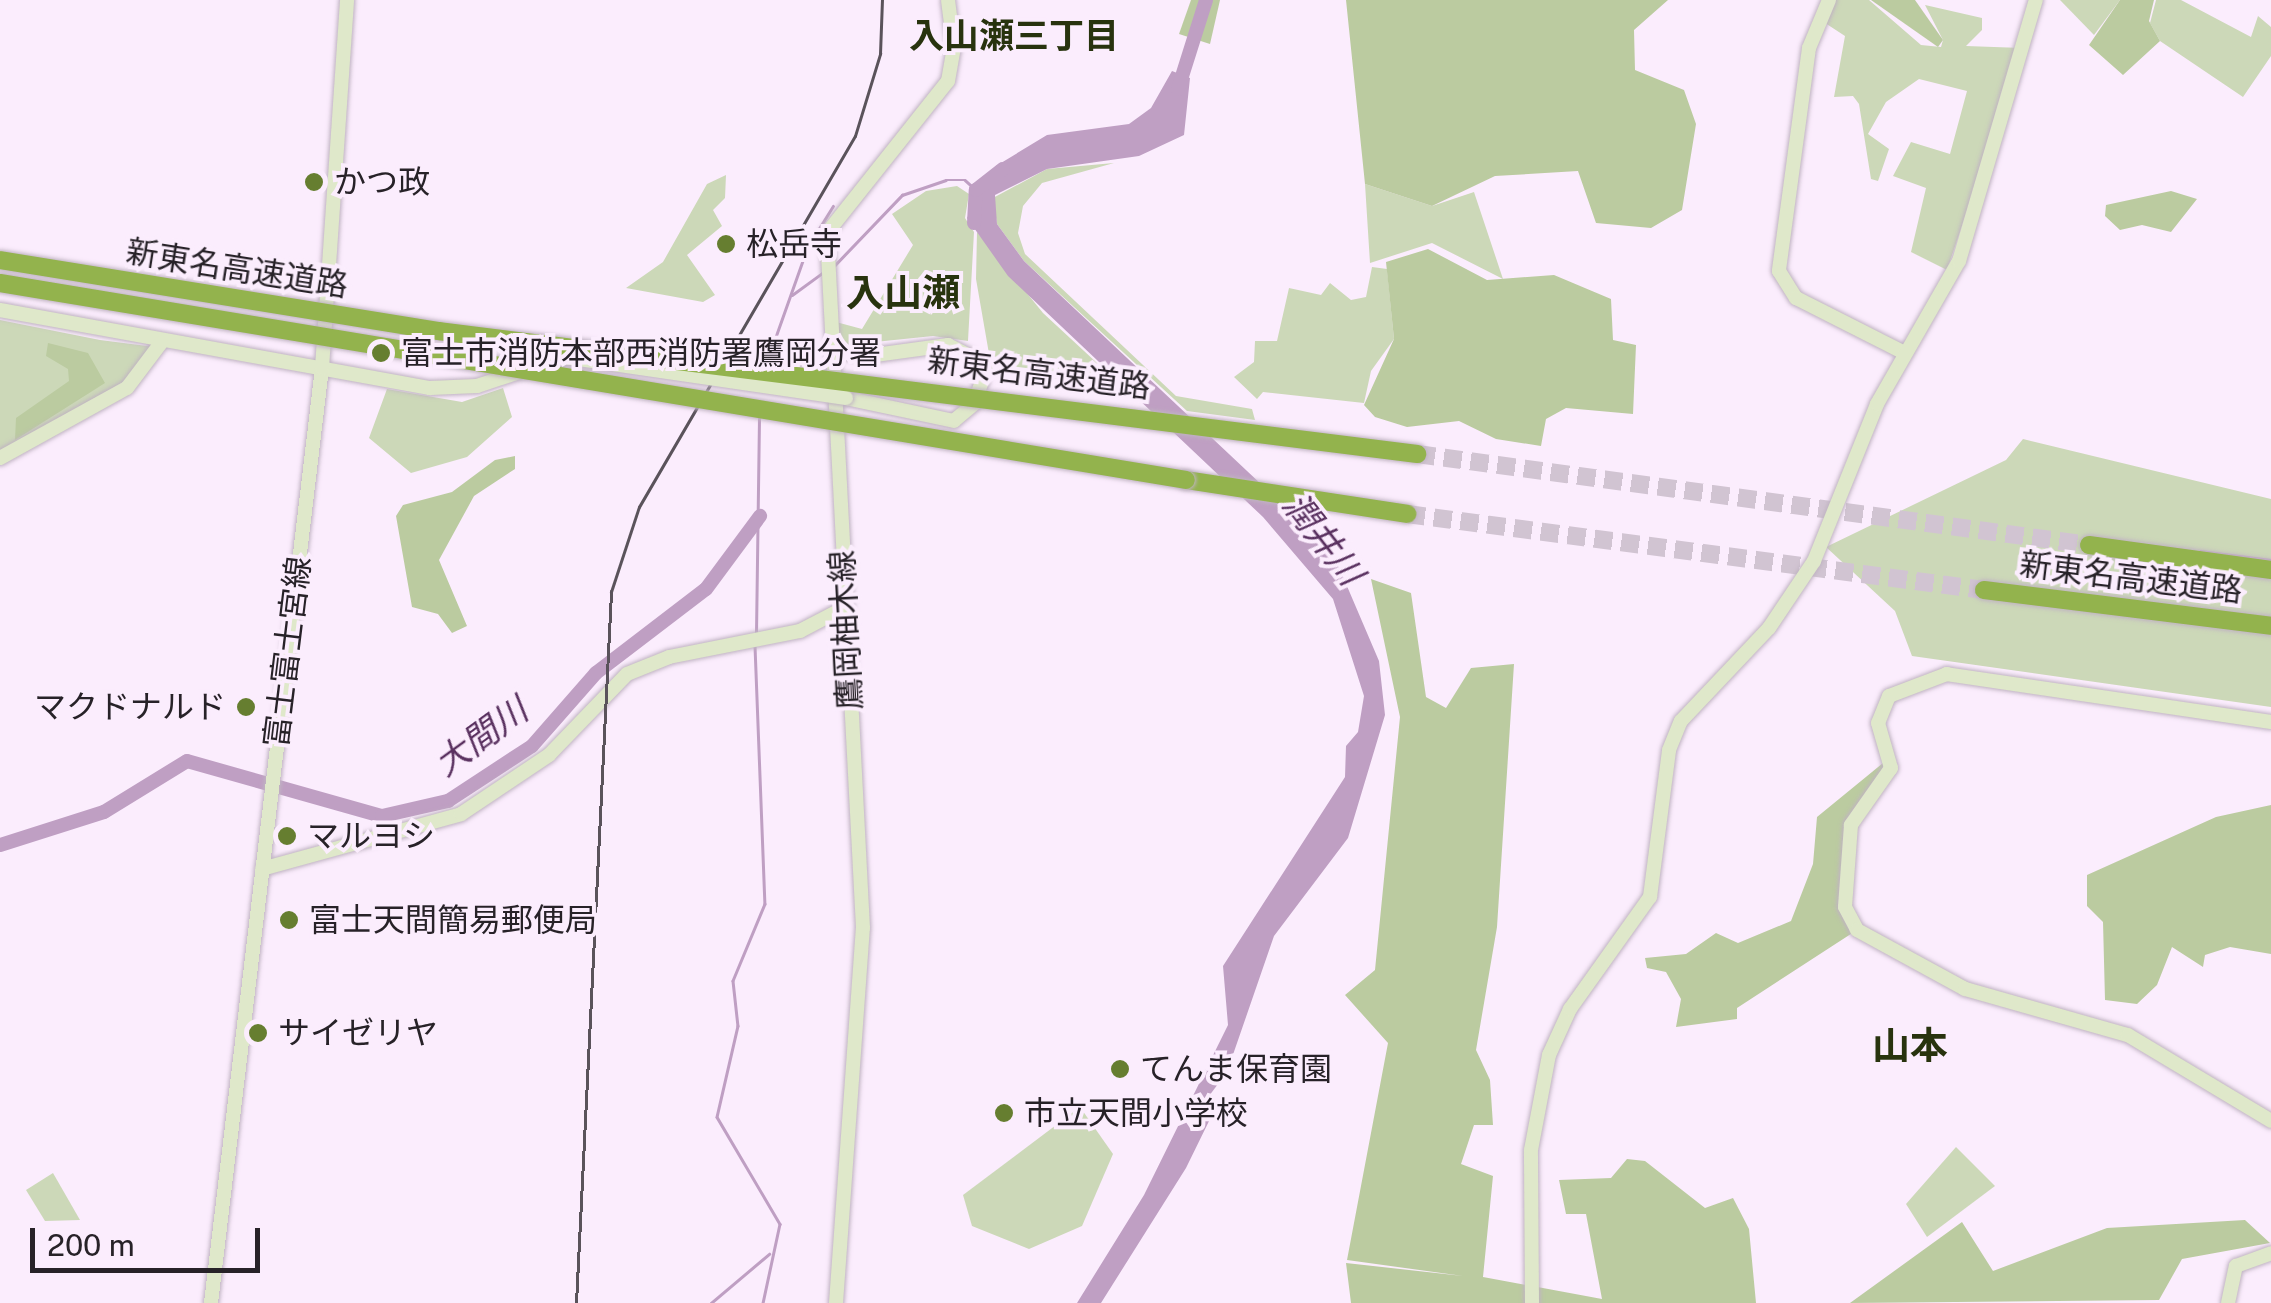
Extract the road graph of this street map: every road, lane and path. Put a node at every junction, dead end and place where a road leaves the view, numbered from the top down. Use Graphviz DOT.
graph roads {
  1 [pos="347,0"];
  2 [pos="948,0"];
  3 [pos="1829,0"];
  4 [pos="2036,0"];
  5 [pos="0,260"];
  6 [pos="0,283"];
  7 [pos="0,310"];
  8 [pos="161,343"];
  9 [pos="832,351"];
  10 [pos="1905,353"];
  11 [pos="322,368"];
  12 [pos="1418,454"];
  13 [pos="0,458"];
  14 [pos="1408,514"];
  15 [pos="2089,544"];
  16 [pos="2271,570"];
  17 [pos="1984,590"];
  18 [pos="846,607"];
  19 [pos="2271,626"];
  20 [pos="2271,722"];
  21 [pos="262,869"];
  22 [pos="2271,1121"];
  23 [pos="2271,1254"];
  24 [pos="211,1303"];
  25 [pos="836,1303"];
  26 [pos="1532,1303"];
  27 [pos="2228,1303"];
  1 -- 11 [label="street, 富士富士宮線"];
  2 -- 9 [label="street, 鷹岡柚木線"];
  3 -- 10 [label="street"];
  4 -- 10 [label="street"];
  5 -- 12 [label="highway, 新東名高速道路, bridge"];
  6 -- 14 [label="highway, 新東名高速道路, bridge"];
  7 -- 8 [label="street"];
  8 -- 11 [label="street"];
  8 -- 13 [label="street"];
  9 -- 11 [label="street, bridge"];
  9 -- 18 [label="street, 鷹岡柚木線"];
  10 -- 26 [label="street"];
  11 -- 21 [label="street, 富士富士宮線"];
  15 -- 16 [label="highway, 新東名高速道路"];
  17 -- 19 [label="highway, 新東名高速道路"];
  18 -- 21 [label="street"];
  18 -- 25 [label="street, 鷹岡柚木線"];
  20 -- 22 [label="street"];
  21 -- 24 [label="street, 富士富士宮線"];
  23 -- 27 [label="street"];
}
